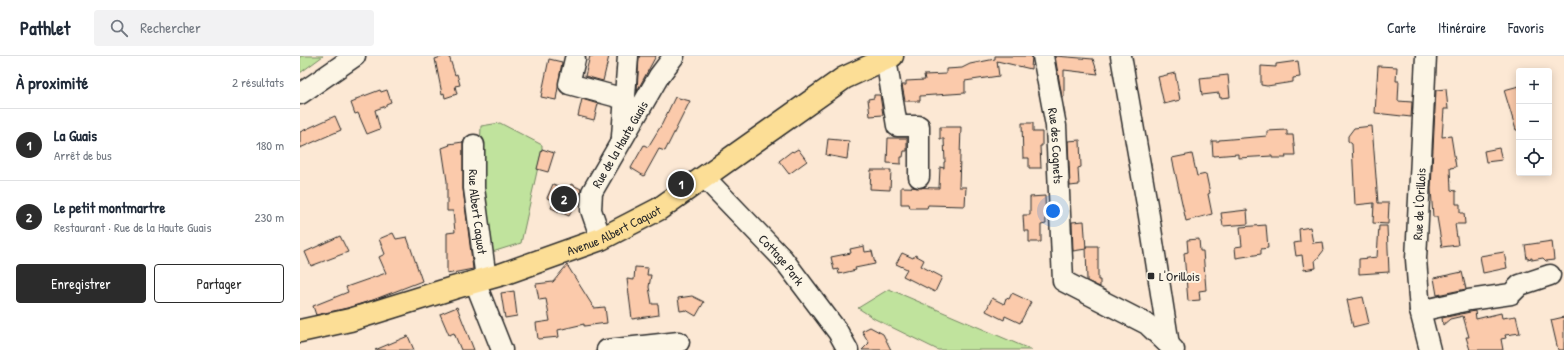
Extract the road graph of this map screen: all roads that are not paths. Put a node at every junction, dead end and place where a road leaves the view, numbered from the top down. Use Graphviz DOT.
graph roads {
  1 [pos="355,56"];
  2 [pos="628,56"];
  3 [pos="674,56"];
  4 [pos="1043,56"];
  5 [pos="1121,56"];
  6 [pos="1426,56"];
  7 [pos="889,57"];
  8 [pos="575,59"];
  9 [pos="300,94"];
  10 [pos="625,99"];
  11 [pos="621,141"];
  12 [pos="474,145"];
  13 [pos="919,177"];
  14 [pos="704,178"];
  15 [pos="601,239"];
  16 [pos="1550,275"];
  17 [pos="480,280"];
  18 [pos="1420,311"];
  19 [pos="300,331"];
  20 [pos="678,342"];
  21 [pos="1171,348"];
  22 [pos="502,350"];
  23 [pos="607,350"];
  24 [pos="848,350"];
  25 [pos="1430,350"];
  1 -- 9 [label="street"];
  2 -- 10 [label="street"];
  3 -- 11 [label="street, Rue de la Haute Guais"];
  4 -- 21 [label="street, Rue des Cognets"];
  5 -- 21 [label="street, Rue des Cognets"];
  6 -- 18 [label="street, Rue de l'Orillois"];
  7 -- 13 [label="street"];
  7 -- 14 [label="main road, Avenue Albert Caquot"];
  8 -- 10 [label="street"];
  10 -- 11 [label="street"];
  11 -- 15 [label="street, Rue de la Haute Guais"];
  12 -- 17 [label="street, Rue Albert Caquot"];
  14 -- 15 [label="main road, Avenue Albert Caquot"];
  14 -- 24 [label="street, Cottage Park"];
  15 -- 17 [label="main road, Avenue Albert Caquot"];
  16 -- 18 [label="street"];
  17 -- 19 [label="main road, Avenue Albert Caquot"];
  17 -- 22 [label="street, Rue Albert Caquot"];
  18 -- 25 [label="street, Rue de l'Orillois"];
  20 -- 23 [label="street"];
}
